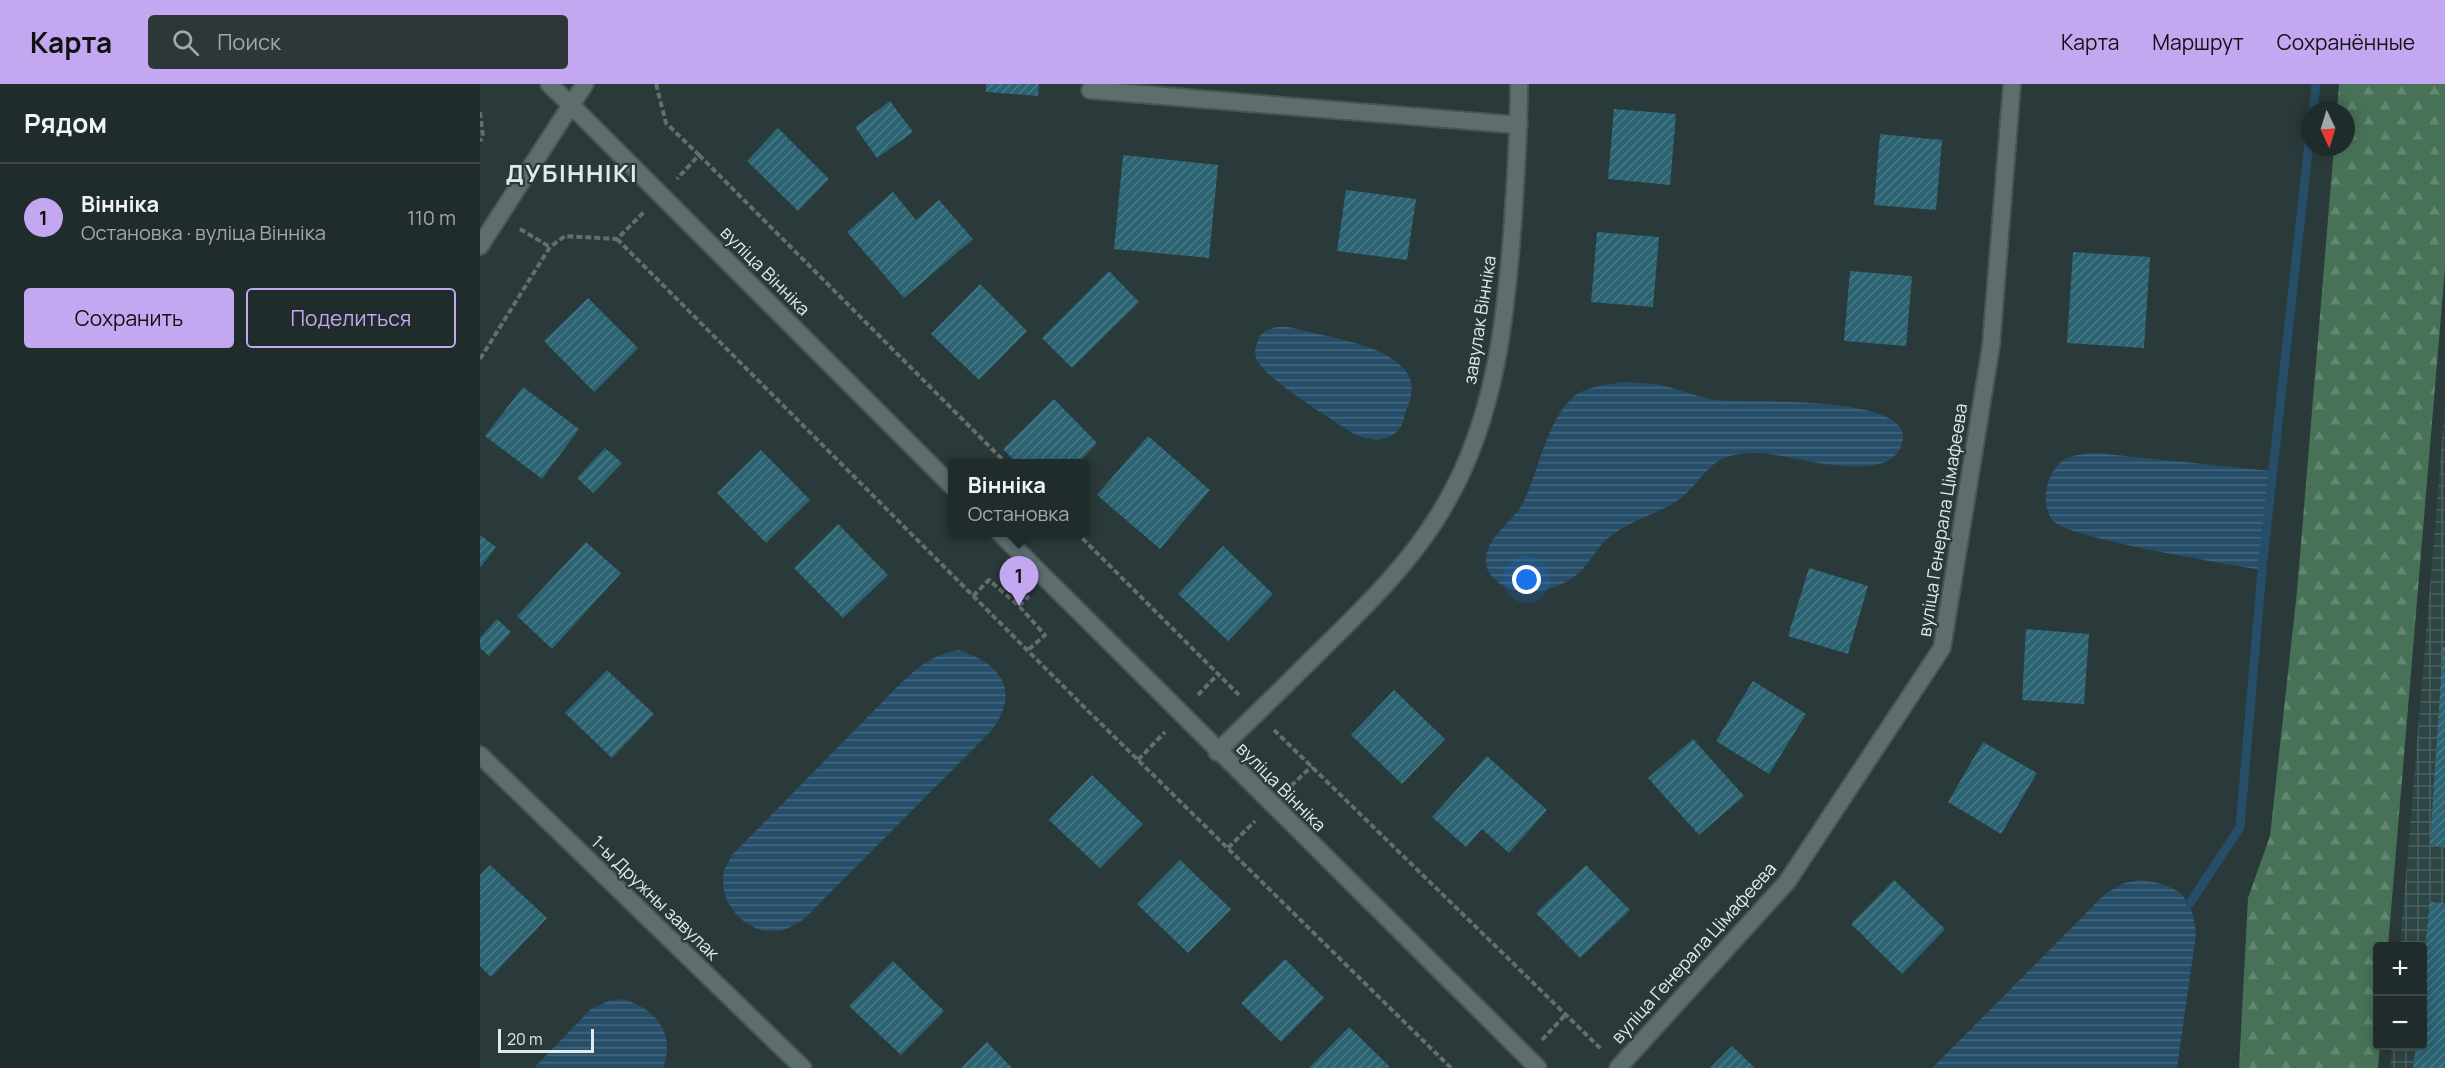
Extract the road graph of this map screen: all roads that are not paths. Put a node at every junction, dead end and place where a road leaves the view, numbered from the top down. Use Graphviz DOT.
graph roads {
  1 [pos="549,84"];
  2 [pos="585,84"];
  3 [pos="1520,84"];
  4 [pos="2012,84"];
  5 [pos="1090,90"];
  6 [pos="571,105"];
  7 [pos="1519,125"];
  8 [pos="480,246"];
  9 [pos="948,482"];
  10 [pos="1004,537"];
  11 [pos="1217,752"];
  12 [pos="480,755"];
  13 [pos="1618,1067"];
  14 [pos="803,1068"];
  15 [pos="1538,1068"];
  1 -- 6 [label="street, вуліца Вінніка"];
  2 -- 6 [label="street"];
  3 -- 7 [label="street, завулак Вінніка"];
  4 -- 13 [label="street, вуліца Генерала Цімафеева"];
  5 -- 7 [label="street"];
  6 -- 8 [label="street"];
  6 -- 9 [label="street, вуліца Вінніка"];
  7 -- 11 [label="street, завулак Вінніка"];
  10 -- 11 [label="street, вуліца Вінніка"];
  11 -- 15 [label="street, вуліца Вінніка"];
  12 -- 14 [label="street, 1-ы Дружны завулак"];
}
